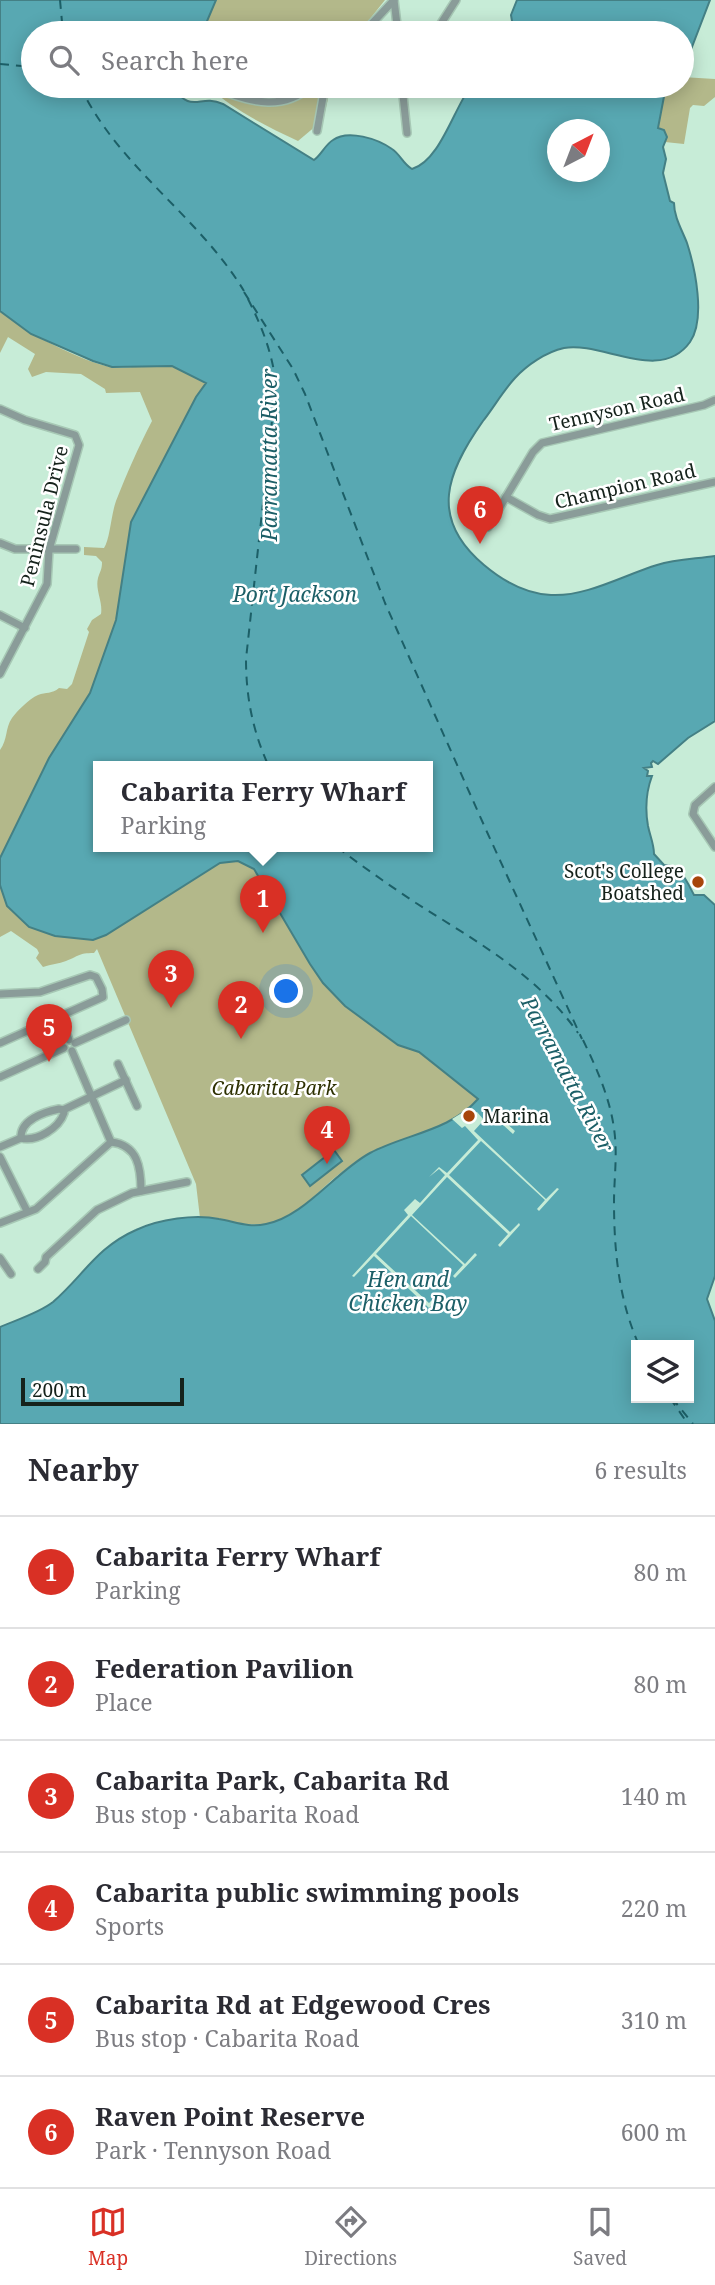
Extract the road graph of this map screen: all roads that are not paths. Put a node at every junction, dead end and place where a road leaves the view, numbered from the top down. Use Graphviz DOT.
graph roads {
  1 [pos="394,0"];
  2 [pos="456,0"];
  3 [pos="374,21"];
  4 [pos="397,21"];
  5 [pos="443,21"];
  6 [pos="250,98"];
  7 [pos="292,98"];
  8 [pos="323,98"];
  9 [pos="403,98"];
  10 [pos="317,131"];
  11 [pos="407,133"];
  12 [pos="715,400"];
  13 [pos="0,409"];
  14 [pos="715,482"];
  15 [pos="506,497"];
  16 [pos="488,527"];
  17 [pos="0,543"];
  18 [pos="76,549"];
  19 [pos="49,550"];
  20 [pos="0,615"];
  21 [pos="25,628"];
  22 [pos="0,674"];
  23 [pos="715,787"];
  24 [pos="715,847"];
  25 [pos="0,994"];
  26 [pos="61,1016"];
  27 [pos="126,1020"];
  28 [pos="0,1043"];
  29 [pos="70,1046"];
  30 [pos="118,1064"];
  31 [pos="0,1077"];
  32 [pos="126,1080"];
  33 [pos="92,1097"];
  34 [pos="137,1106"];
  35 [pos="63,1110"];
  36 [pos="21,1138"];
  37 [pos="111,1142"];
  38 [pos="0,1147"];
  39 [pos="0,1157"];
  40 [pos="187,1181"];
  41 [pos="141,1191"];
  42 [pos="27,1211"];
  43 [pos="0,1223"];
  44 [pos="0,1258"];
  45 [pos="38,1269"];
  46 [pos="11,1274"];
  1 -- 3 [label="street"];
  1 -- 4 [label="street"];
  2 -- 5 [label="street"];
  6 -- 7 [label="street"];
  8 -- 10 [label="street"];
  9 -- 11 [label="street"];
  12 -- 15 [label="street, Tennyson Road"];
  13 -- 19 [label="street, Peninsula Drive"];
  14 -- 15 [label="street, Champion Road"];
  15 -- 16 [label="street, Tennyson Road"];
  17 -- 19 [label="street"];
  18 -- 19 [label="street"];
  19 -- 21 [label="street, Peninsula Drive"];
  20 -- 21 [label="street"];
  21 -- 22 [label="street, Peninsula Drive"];
  23 -- 24 [label="street"];
  25 -- 26 [label="street"];
  26 -- 28 [label="street"];
  26 -- 29 [label="street"];
  27 -- 29 [label="street"];
  29 -- 31 [label="street"];
  29 -- 33 [label="street"];
  30 -- 32 [label="street"];
  32 -- 33 [label="street"];
  32 -- 34 [label="street"];
  33 -- 35 [label="street"];
  33 -- 37 [label="street"];
  35 -- 36 [label="street"];
  35 -- 36 [label="street"];
  36 -- 38 [label="street"];
  37 -- 41 [label="street"];
  37 -- 42 [label="street"];
  39 -- 42 [label="street"];
  40 -- 41 [label="street"];
  41 -- 45 [label="street"];
  42 -- 43 [label="street"];
  44 -- 46 [label="street"];
}
